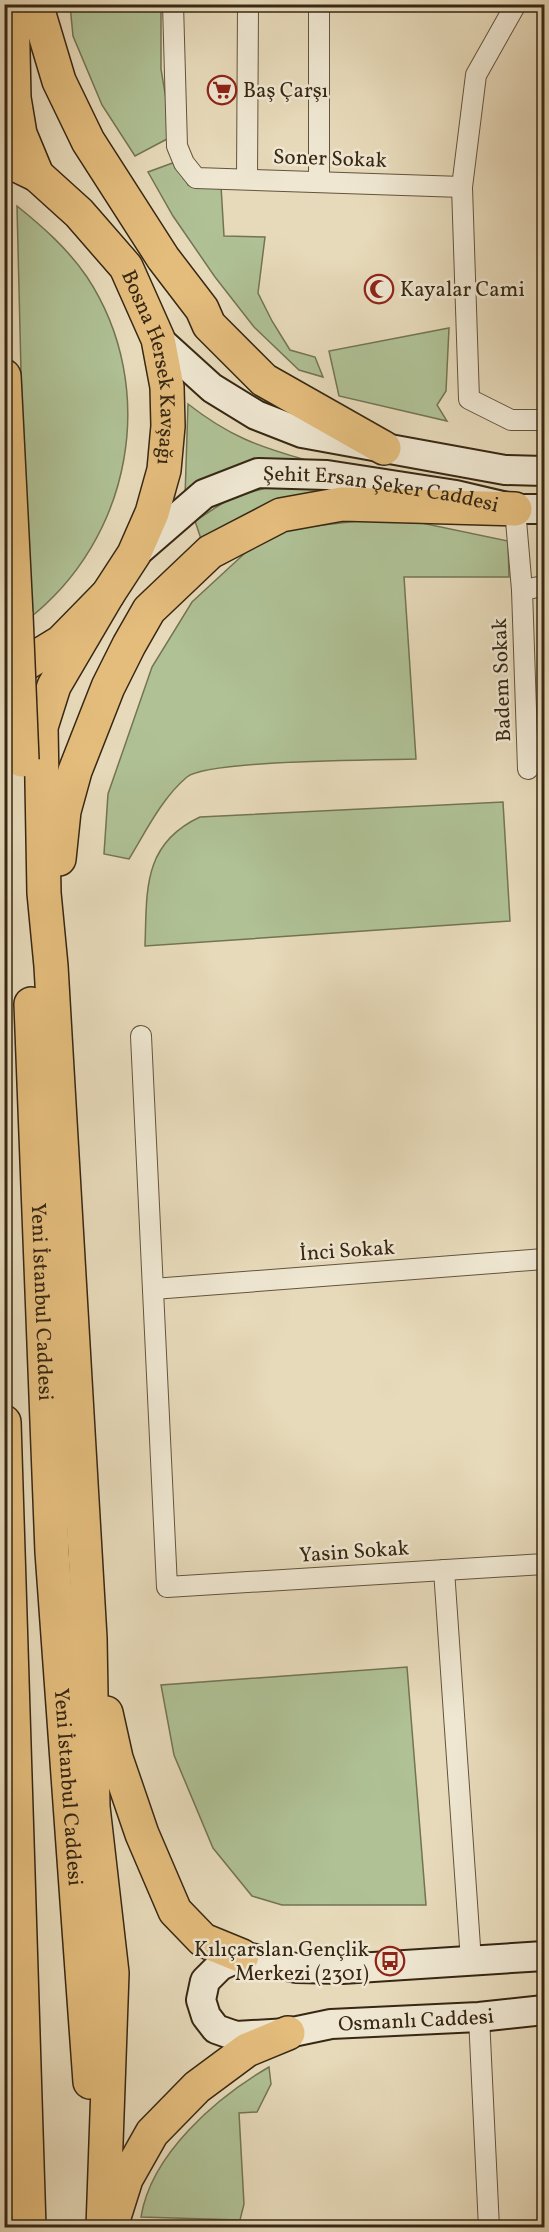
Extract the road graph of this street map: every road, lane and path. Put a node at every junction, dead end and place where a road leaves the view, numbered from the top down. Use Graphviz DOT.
graph roads {
  1 [pos="12,4"];
  2 [pos="36,4"];
  3 [pos="173,4"];
  4 [pos="248,4"];
  5 [pos="319,4"];
  6 [pos="516,4"];
  7 [pos="4,159"];
  8 [pos="37,175"];
  9 [pos="247,179"];
  10 [pos="319,182"];
  11 [pos="462,188"];
  12 [pos="158,339"];
  13 [pos="4,376"];
  14 [pos="544,420"];
  15 [pos="384,448"];
  16 [pos="544,471"];
  17 [pos="530,510"];
  18 [pos="134,554"];
  19 [pos="544,586"];
  20 [pos="522,590"];
  21 [pos="108,594"];
  22 [pos="4,677"];
  23 [pos="528,769"];
  24 [pos="51,966"];
  25 [pos="141,1036"];
  26 [pos="544,1259"];
  27 [pos="153,1289"];
  28 [pos="4,1422"];
  29 [pos="544,1564"];
  30 [pos="444,1570"];
  31 [pos="90,1638"];
  32 [pos="242,1956"];
  33 [pos="544,1956"];
  34 [pos="471,1961"];
  35 [pos="544,2010"];
  36 [pos="479,2017"];
  37 [pos="288,2033"];
  38 [pos="4,2042"];
  39 [pos="28,2228"];
  40 [pos="102,2228"];
  41 [pos="110,2228"];
  42 [pos="489,2228"];
  1 -- 8 [label="highway"];
  2 -- 15 [label="highway"];
  3 -- 9 [label="street, Soner Sokak"];
  4 -- 9 [label="street"];
  5 -- 10 [label="street"];
  6 -- 11 [label="street"];
  7 -- 8 [label="highway, Bosna Hersek Kavşağı"];
  8 -- 12 [label="highway, Bosna Hersek Kavşağı"];
  9 -- 10 [label="street, Soner Sokak"];
  10 -- 11 [label="street, Soner Sokak"];
  11 -- 14 [label="street"];
  12 -- 15 [label="street, Şehit Ersan Şeker Caddesi"];
  12 -- 18 [label="highway, Bosna Hersek Kavşağı"];
  13 -- 40 [label="highway, Yeni İstanbul Caddesi, bridge"];
  15 -- 16 [label="street, Şehit Ersan Şeker Caddesi"];
  17 -- 18 [label="street, Şehit Ersan Şeker Caddesi"];
  17 -- 20 [label="street, Badem Sokak"];
  17 -- 24 [label="highway"];
  18 -- 21 [label="highway, Bosna Hersek Kavşağı"];
  19 -- 20 [label="street, Badem Sokak"];
  20 -- 23 [label="street, Badem Sokak"];
  21 -- 22 [label="highway, Bosna Hersek Kavşağı"];
  21 -- 24 [label="highway"];
  24 -- 31 [label="highway"];
  25 -- 27 [label="street"];
  26 -- 27 [label="street, İnci Sokak"];
  27 -- 30 [label="street, Yasin Sokak"];
  28 -- 39 [label="highway"];
  29 -- 30 [label="street, Yasin Sokak"];
  30 -- 34 [label="street"];
  31 -- 32 [label="highway"];
  31 -- 40 [label="highway"];
  32 -- 34 [label="street"];
  32 -- 37 [label="street, Osmanlı Caddesi"];
  33 -- 34 [label="street"];
  35 -- 36 [label="street, Osmanlı Caddesi"];
  36 -- 37 [label="street, Osmanlı Caddesi"];
  36 -- 42 [label="street"];
  37 -- 41 [label="highway"];
  38 -- 39 [label="highway"];
}
